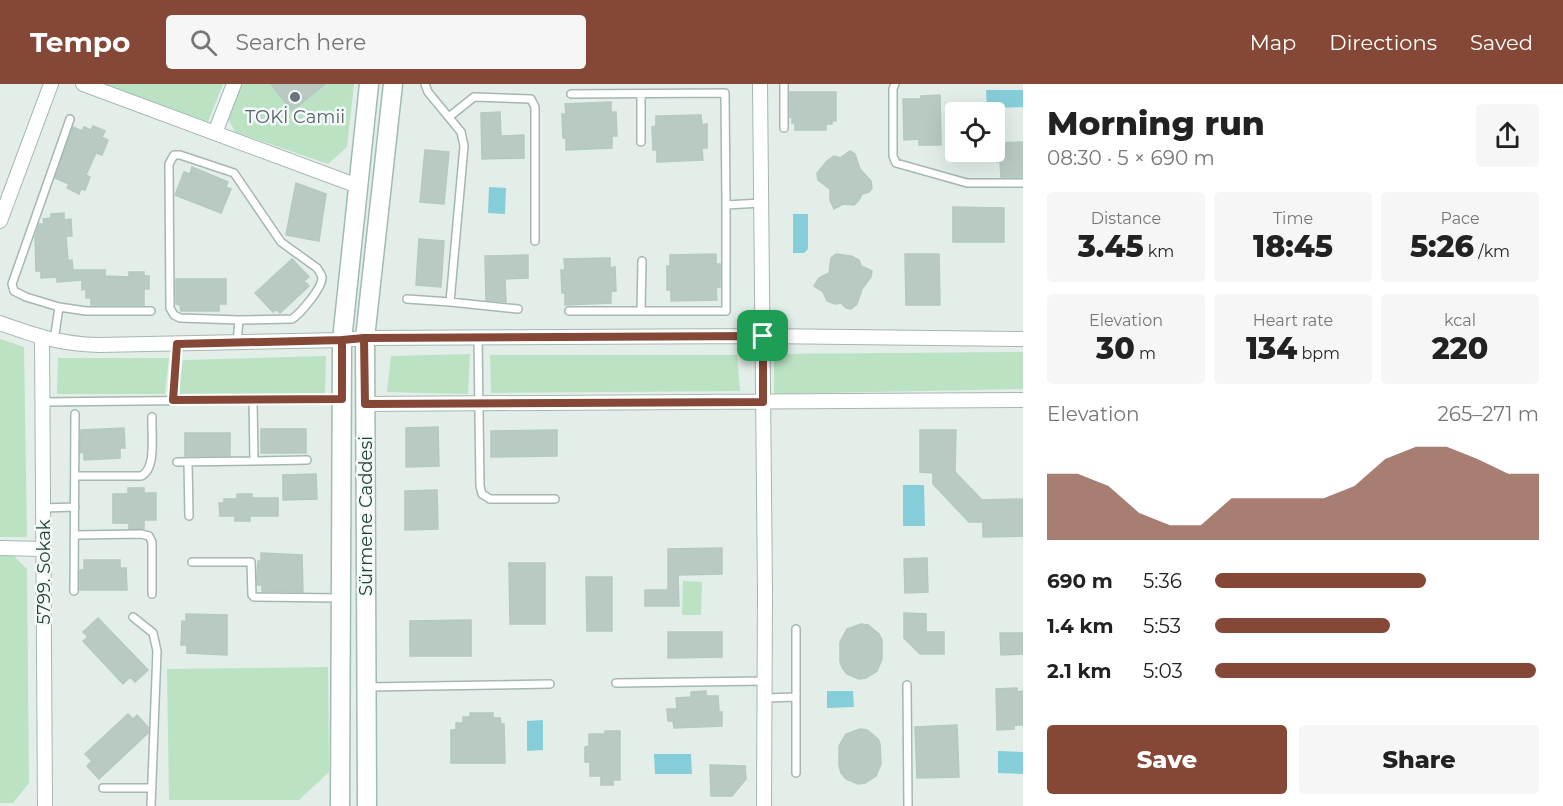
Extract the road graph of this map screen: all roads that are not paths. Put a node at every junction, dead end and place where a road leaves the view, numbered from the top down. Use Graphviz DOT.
graph roads {
  1 [pos="51,84"];
  2 [pos="82,84"];
  3 [pos="234,84"];
  4 [pos="369,84"];
  5 [pos="393,84"];
  6 [pos="425,84"];
  7 [pos="760,84"];
  8 [pos="784,84"];
  9 [pos="895,84"];
  10 [pos="571,94"];
  11 [pos="641,94"];
  12 [pos="449,117"];
  13 [pos="70,119"];
  14 [pos="784,128"];
  15 [pos="216,133"];
  16 [pos="641,142"];
  17 [pos="1023,183"];
  18 [pos="358,186"];
  19 [pos="761,203"];
  20 [pos="726,205"];
  21 [pos="0,221"];
  22 [pos="535,241"];
  23 [pos="642,261"];
  24 [pos="406,299"];
  25 [pos="450,302"];
  26 [pos="59,307"];
  27 [pos="518,309"];
  28 [pos="151,311"];
  29 [pos="568,311"];
  30 [pos="641,311"];
  31 [pos="238,320"];
  32 [pos="0,323"];
  33 [pos="763,336"];
  34 [pos="364,338"];
  35 [pos="478,338"];
  36 [pos="48,339"];
  37 [pos="1023,339"];
  38 [pos="342,340"];
  39 [pos="237,342"];
  40 [pos="177,344"];
  41 [pos="342,399"];
  42 [pos="173,400"];
  43 [pos="254,400"];
  44 [pos="1023,400"];
  45 [pos="42,402"];
  46 [pos="763,402"];
  47 [pos="479,403"];
  48 [pos="365,404"];
  49 [pos="75,414"];
  50 [pos="152,417"];
  51 [pos="307,460"];
  52 [pos="254,461"];
  53 [pos="177,462"];
  54 [pos="188,462"];
  55 [pos="75,476"];
  56 [pos="555,499"];
  57 [pos="75,507"];
  58 [pos="43,508"];
  59 [pos="189,516"];
  60 [pos="75,535"];
  61 [pos="0,548"];
  62 [pos="44,549"];
  63 [pos="192,562"];
  64 [pos="74,591"];
  65 [pos="152,594"];
  66 [pos="341,598"];
  67 [pos="133,617"];
  68 [pos="796,629"];
  69 [pos="764,681"];
  70 [pos="616,683"];
  71 [pos="550,684"];
  72 [pos="907,685"];
  73 [pos="367,687"];
  74 [pos="796,697"];
  75 [pos="765,698"];
  76 [pos="796,773"];
  77 [pos="103,788"];
  78 [pos="152,788"];
  79 [pos="45,806"];
  80 [pos="151,806"];
  81 [pos="340,806"];
  82 [pos="367,806"];
  83 [pos="764,806"];
  84 [pos="908,806"];
  1 -- 21 [label="street"];
  2 -- 15 [label="street"];
  3 -- 15 [label="street"];
  4 -- 18 [label="street, Sürmene Caddesi"];
  5 -- 34 [label="street, Sürmene Caddesi"];
  6 -- 12 [label="lane"];
  7 -- 19 [label="street"];
  8 -- 14 [label="lane"];
  9 -- 17 [label="lane"];
  10 -- 11 [label="lane"];
  11 -- 16 [label="lane"];
  11 -- 20 [label="lane"];
  12 -- 22 [label="lane"];
  12 -- 25 [label="lane"];
  13 -- 26 [label="lane"];
  15 -- 18 [label="street"];
  18 -- 38 [label="street, Sürmene Caddesi"];
  19 -- 20 [label="lane"];
  19 -- 33 [label="street"];
  20 -- 30 [label="lane"];
  23 -- 30 [label="lane"];
  24 -- 25 [label="lane"];
  25 -- 27 [label="lane"];
  26 -- 28 [label="lane"];
  26 -- 36 [label="lane"];
  29 -- 30 [label="lane"];
  31 -- 31 [label="lane"];
  31 -- 39 [label="lane"];
  32 -- 36 [label="street"];
  33 -- 35 [label="street"];
  33 -- 37 [label="street"];
  33 -- 46 [label="street"];
  34 -- 35 [label="street"];
  34 -- 38 [label="street"];
  34 -- 48 [label="street, Sürmene Caddesi"];
  35 -- 47 [label="lane"];
  36 -- 40 [label="street"];
  36 -- 45 [label="street, 5799. Sokak"];
  38 -- 39 [label="street"];
  38 -- 41 [label="street, Sürmene Caddesi"];
  39 -- 40 [label="street"];
  40 -- 42 [label="lane"];
  41 -- 43 [label="lane"];
  41 -- 66 [label="street, Sürmene Caddesi"];
  42 -- 43 [label="lane"];
  42 -- 45 [label="lane"];
  43 -- 52 [label="lane"];
  44 -- 46 [label="street"];
  45 -- 58 [label="street, 5799. Sokak"];
  46 -- 47 [label="street"];
  46 -- 69 [label="street"];
  47 -- 48 [label="street"];
  47 -- 56 [label="lane"];
  48 -- 73 [label="street, Sürmene Caddesi"];
  49 -- 55 [label="lane"];
  50 -- 55 [label="lane"];
  51 -- 52 [label="lane"];
  52 -- 54 [label="lane"];
  53 -- 54 [label="lane"];
  54 -- 59 [label="lane"];
  55 -- 57 [label="lane"];
  57 -- 58 [label="lane"];
  57 -- 60 [label="lane"];
  58 -- 62 [label="street, 5799. Sokak"];
  60 -- 64 [label="lane"];
  60 -- 65 [label="lane"];
  61 -- 62 [label="street"];
  62 -- 79 [label="street, 5799. Sokak"];
  63 -- 66 [label="lane"];
  66 -- 81 [label="street, Sürmene Caddesi"];
  67 -- 78 [label="lane"];
  68 -- 74 [label="lane"];
  69 -- 70 [label="lane"];
  69 -- 75 [label="street"];
  71 -- 73 [label="lane"];
  72 -- 84 [label="lane"];
  73 -- 82 [label="street, Sürmene Caddesi"];
  74 -- 75 [label="lane"];
  74 -- 76 [label="lane"];
  75 -- 83 [label="street"];
  77 -- 78 [label="lane"];
  78 -- 80 [label="lane"];
}
